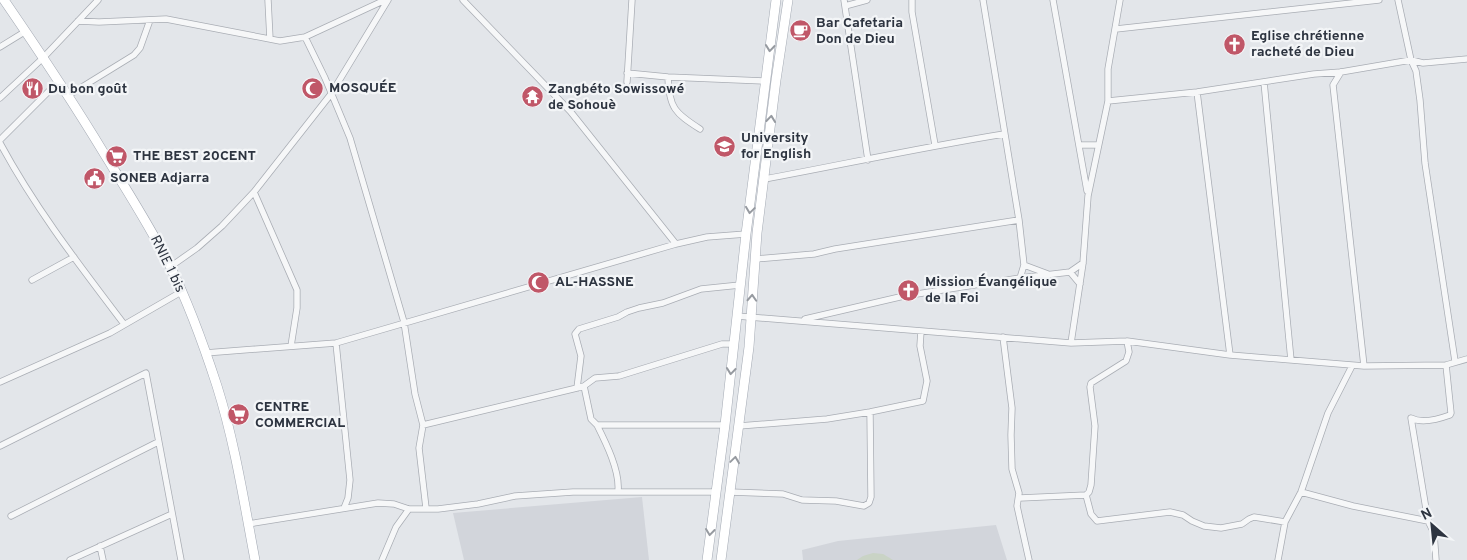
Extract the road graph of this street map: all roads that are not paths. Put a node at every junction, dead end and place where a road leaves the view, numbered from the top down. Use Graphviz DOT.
graph roads {
  1 [pos="4,0"];
  2 [pos="98,0"];
  3 [pos="268,0"];
  4 [pos="386,0"];
  5 [pos="463,0"];
  6 [pos="632,0"];
  7 [pos="776,0"];
  8 [pos="788,0"];
  9 [pos="867,0"];
  10 [pos="912,0"];
  11 [pos="982,0"];
  12 [pos="1053,0"];
  13 [pos="1120,0"];
  14 [pos="1379,0"];
  15 [pos="1398,0"];
  16 [pos="845,3"];
  17 [pos="150,20"];
  18 [pos="78,21"];
  19 [pos="1116,29"];
  20 [pos="26,31"];
  21 [pos="305,37"];
  22 [pos="270,40"];
  23 [pos="0,47"];
  24 [pos="43,58"];
  25 [pos="1467,59"];
  26 [pos="1411,60"];
  27 [pos="1341,72"];
  28 [pos="1325,73"];
  29 [pos="627,74"];
  30 [pos="668,77"];
  31 [pos="766,81"];
  32 [pos="59,82"];
  33 [pos="627,82"];
  34 [pos="1264,82"];
  35 [pos="1333,85"];
  36 [pos="1197,92"];
  37 [pos="331,94"];
  38 [pos="69,95"];
  39 [pos="0,98"];
  40 [pos="1108,101"];
  41 [pos="700,129"];
  42 [pos="1004,134"];
  43 [pos="0,142"];
  44 [pos="935,145"];
  45 [pos="1080,145"];
  46 [pos="1098,145"];
  47 [pos="868,160"];
  48 [pos="765,179"];
  49 [pos="254,192"];
  50 [pos="1088,196"];
  51 [pos="1019,220"];
  52 [pos="746,234"];
  53 [pos="676,244"];
  54 [pos="74,258"];
  55 [pos="755,259"];
  56 [pos="1083,263"];
  57 [pos="1024,265"];
  58 [pos="170,267"];
  59 [pos="1070,272"];
  60 [pos="1048,274"];
  61 [pos="1020,278"];
  62 [pos="32,280"];
  63 [pos="1080,284"];
  64 [pos="740,285"];
  65 [pos="182,292"];
  66 [pos="737,316"];
  67 [pos="752,317"];
  68 [pos="798,321"];
  69 [pos="404,322"];
  70 [pos="124,324"];
  71 [pos="921,331"];
  72 [pos="1003,336"];
  73 [pos="1127,341"];
  74 [pos="336,343"];
  75 [pos="1071,343"];
  76 [pos="734,344"];
  77 [pos="290,346"];
  78 [pos="205,353"];
  79 [pos="1230,355"];
  80 [pos="1467,359"];
  81 [pos="1291,360"];
  82 [pos="1456,361"];
  83 [pos="1446,365"];
  84 [pos="1352,366"];
  85 [pos="1364,366"];
  86 [pos="0,382"];
  87 [pos="584,386"];
  88 [pos="577,388"];
  89 [pos="870,412"];
  90 [pos="423,425"];
  91 [pos="597,425"];
  92 [pos="725,425"];
  93 [pos="739,426"];
  94 [pos="158,442"];
  95 [pos="0,446"];
  96 [pos="618,491"];
  97 [pos="715,492"];
  98 [pos="730,492"];
  99 [pos="1301,492"];
  100 [pos="1086,495"];
  101 [pos="1020,498"];
  102 [pos="344,508"];
  103 [pos="426,508"];
  104 [pos="409,509"];
  105 [pos="172,514"];
  106 [pos="11,516"];
  107 [pos="1428,521"];
  108 [pos="1286,522"];
  109 [pos="248,524"];
  110 [pos="100,546"];
  111 [pos="70,560"];
  112 [pos="103,560"];
  113 [pos="181,560"];
  114 [pos="255,560"];
  115 [pos="382,560"];
  116 [pos="707,560"];
  117 [pos="721,560"];
  118 [pos="1029,560"];
  119 [pos="1278,560"];
  120 [pos="1436,560"];
  1 -- 20 [label="main road, RNIE 1 bis"];
  2 -- 18 [label="street"];
  3 -- 22 [label="street"];
  4 -- 21 [label="street"];
  4 -- 37 [label="street"];
  5 -- 53 [label="street"];
  6 -- 29 [label="street"];
  7 -- 31 [label="main road, one-way"];
  48 -- 8 [label="main road, one-way"];
  9 -- 16 [label="street"];
  10 -- 44 [label="street"];
  11 -- 42 [label="street"];
  12 -- 45 [label="street"];
  13 -- 19 [label="street"];
  14 -- 19 [label="street"];
  15 -- 26 [label="street"];
  16 -- 47 [label="street"];
  17 -- 18 [label="street"];
  17 -- 22 [label="street"];
  17 -- 38 [label="street"];
  18 -- 24 [label="street"];
  19 -- 40 [label="street"];
  20 -- 23 [label="street"];
  20 -- 24 [label="main road, RNIE 1 bis"];
  21 -- 22 [label="street"];
  21 -- 37 [label="street"];
  24 -- 32 [label="main road, RNIE 1 bis"];
  24 -- 39 [label="street"];
  25 -- 26 [label="street"];
  26 -- 27 [label="street"];
  26 -- 82 [label="street"];
  27 -- 28 [label="street"];
  27 -- 35 [label="street"];
  28 -- 34 [label="street"];
  28 -- 35 [label="street"];
  29 -- 30 [label="street"];
  29 -- 33 [label="street"];
  30 -- 31 [label="street"];
  30 -- 41 [label="street"];
  31 -- 52 [label="main road, one-way"];
  32 -- 38 [label="main road, RNIE 1 bis"];
  32 -- 43 [label="street"];
  34 -- 36 [label="street"];
  34 -- 81 [label="street"];
  35 -- 85 [label="street"];
  36 -- 40 [label="street"];
  36 -- 79 [label="street"];
  37 -- 49 [label="street"];
  37 -- 69 [label="street"];
  38 -- 58 [label="main road, RNIE 1 bis"];
  40 -- 46 [label="street"];
  42 -- 44 [label="street"];
  42 -- 51 [label="street"];
  43 -- 54 [label="street"];
  44 -- 47 [label="street"];
  45 -- 46 [label="street"];
  45 -- 50 [label="street"];
  46 -- 50 [label="street"];
  47 -- 48 [label="street"];
  48 -- 55 [label="main road"];
  49 -- 58 [label="street"];
  49 -- 77 [label="street"];
  50 -- 56 [label="street"];
  51 -- 55 [label="street"];
  51 -- 57 [label="street"];
  52 -- 53 [label="street"];
  52 -- 64 [label="main road"];
  53 -- 69 [label="street"];
  54 -- 62 [label="street"];
  54 -- 70 [label="street"];
  67 -- 55 [label="main road, one-way"];
  56 -- 59 [label="street"];
  56 -- 63 [label="street"];
  57 -- 60 [label="street"];
  57 -- 61 [label="street"];
  58 -- 65 [label="main road, RNIE 1 bis"];
  59 -- 60 [label="street"];
  59 -- 63 [label="street"];
  60 -- 61 [label="street"];
  61 -- 68 [label="street"];
  63 -- 75 [label="street"];
  64 -- 66 [label="main road"];
  64 -- 88 [label="street"];
  65 -- 70 [label="street"];
  65 -- 78 [label="main road, RNIE 1 bis"];
  66 -- 67 [label="street"];
  66 -- 76 [label="main road"];
  67 -- 68 [label="street"];
  67 -- 93 [label="main road"];
  68 -- 71 [label="street"];
  69 -- 74 [label="street"];
  69 -- 90 [label="street"];
  70 -- 86 [label="street"];
  71 -- 72 [label="street"];
  71 -- 89 [label="street"];
  72 -- 75 [label="street"];
  72 -- 101 [label="street"];
  73 -- 75 [label="street"];
  73 -- 79 [label="street"];
  73 -- 100 [label="street"];
  74 -- 77 [label="street"];
  74 -- 102 [label="street"];
  76 -- 87 [label="street"];
  76 -- 92 [label="main road, one-way"];
  77 -- 78 [label="street"];
  78 -- 109 [label="main road, RNIE 1 bis"];
  79 -- 81 [label="street"];
  80 -- 82 [label="street"];
  81 -- 84 [label="street"];
  82 -- 83 [label="street"];
  83 -- 85 [label="street"];
  83 -- 107 [label="street"];
  84 -- 85 [label="street"];
  84 -- 99 [label="street"];
  87 -- 88 [label="street"];
  87 -- 91 [label="street"];
  88 -- 90 [label="street"];
  89 -- 93 [label="street"];
  89 -- 98 [label="street"];
  90 -- 103 [label="street"];
  91 -- 92 [label="street"];
  91 -- 96 [label="street"];
  92 -- 97 [label="main road"];
  98 -- 93 [label="main road, one-way"];
  94 -- 95 [label="street"];
  94 -- 105 [label="street"];
  94 -- 106 [label="street"];
  96 -- 97 [label="street"];
  96 -- 103 [label="street"];
  97 -- 116 [label="main road, one-way"];
  98 -- 117 [label="main road"];
  99 -- 107 [label="street"];
  99 -- 108 [label="street"];
  100 -- 101 [label="street"];
  100 -- 108 [label="street"];
  101 -- 118 [label="street"];
  102 -- 104 [label="street"];
  102 -- 109 [label="street"];
  103 -- 104 [label="street"];
  104 -- 115 [label="street"];
  105 -- 110 [label="street"];
  105 -- 113 [label="street"];
  107 -- 120 [label="street"];
  108 -- 119 [label="street"];
  109 -- 114 [label="main road, RNIE 1 bis"];
  110 -- 111 [label="street"];
  110 -- 112 [label="street"];
}
